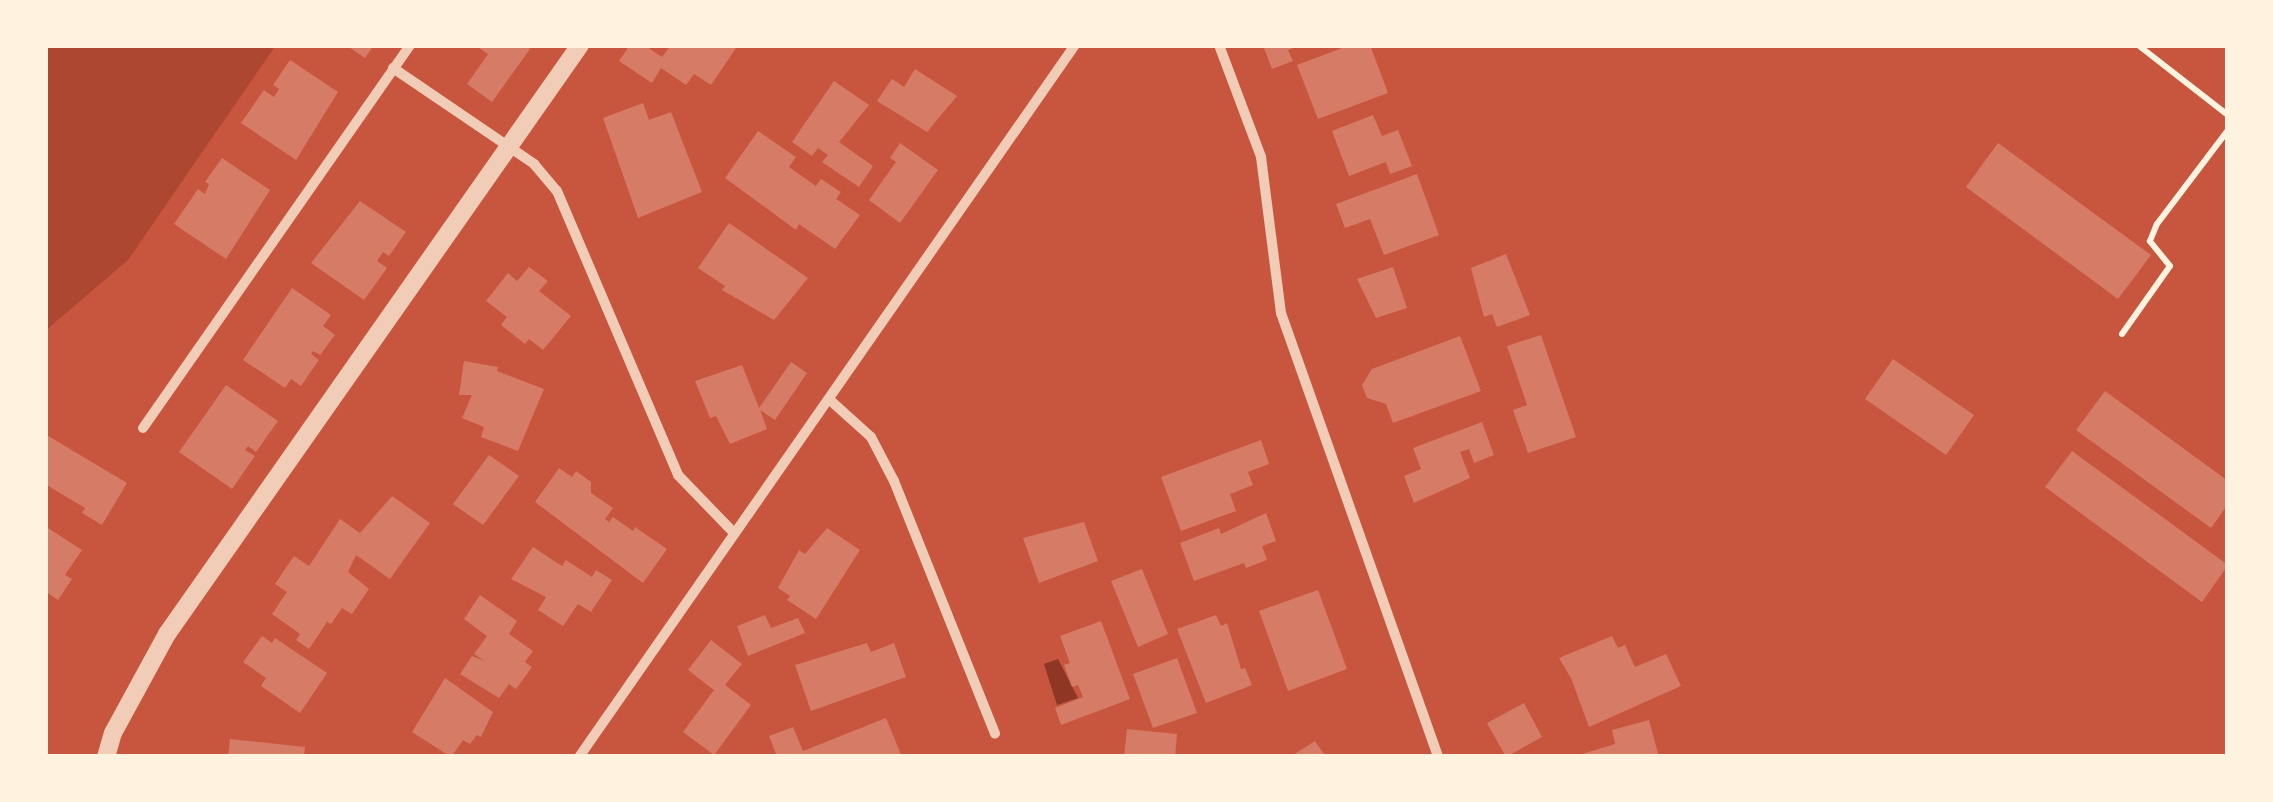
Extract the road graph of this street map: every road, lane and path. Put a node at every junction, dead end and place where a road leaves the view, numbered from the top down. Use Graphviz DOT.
graph roads {
  1 [pos="410,45"];
  2 [pos="580,45"];
  3 [pos="1075,45"];
  4 [pos="1218,45"];
  5 [pos="2138,45"];
  6 [pos="393,68"];
  7 [pos="2228,116"];
  8 [pos="2228,130"];
  9 [pos="508,148"];
  10 [pos="2122,334"];
  11 [pos="831,400"];
  12 [pos="143,428"];
  13 [pos="734,532"];
  14 [pos="995,734"];
  15 [pos="106,757"];
  16 [pos="579,757"];
  17 [pos="1438,757"];
  1 -- 6 [label="street"];
  2 -- 9 [label="street"];
  3 -- 11 [label="street"];
  4 -- 17 [label="street"];
  5 -- 7 [label="path"];
  6 -- 9 [label="street"];
  6 -- 12 [label="street"];
  8 -- 10 [label="path"];
  9 -- 13 [label="street"];
  9 -- 15 [label="street"];
  11 -- 13 [label="street"];
  11 -- 14 [label="street"];
  13 -- 16 [label="street"];
}
